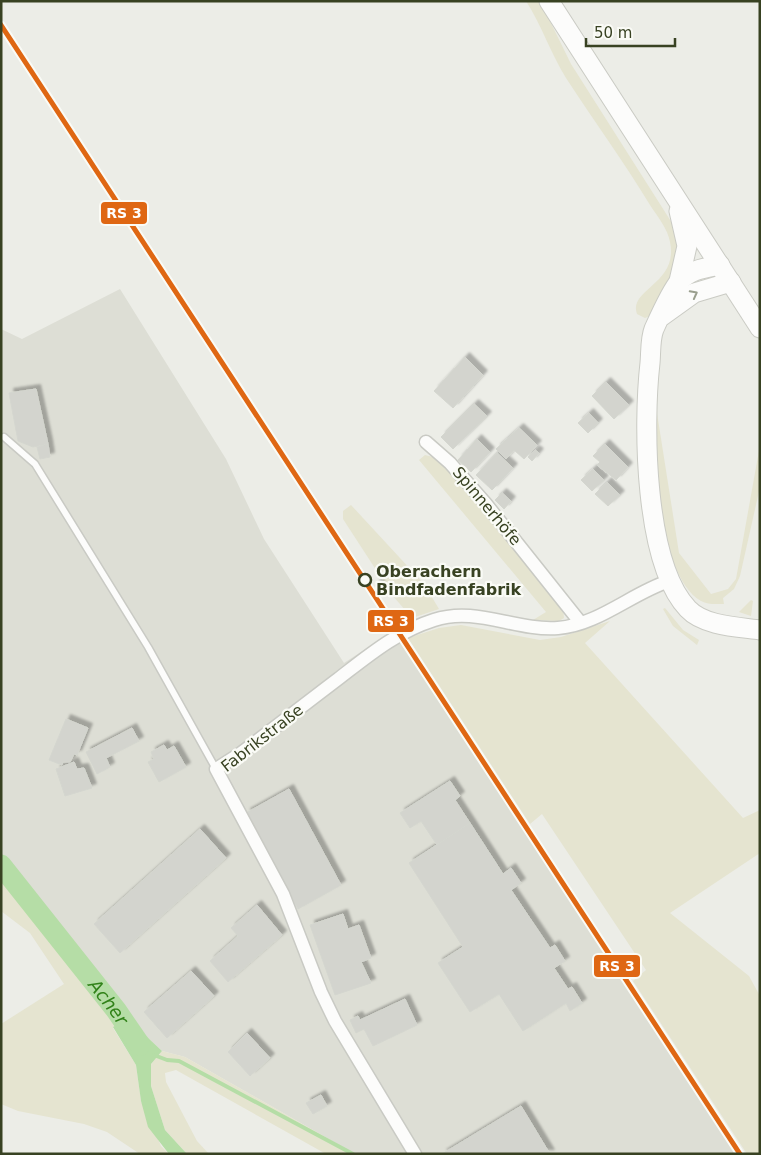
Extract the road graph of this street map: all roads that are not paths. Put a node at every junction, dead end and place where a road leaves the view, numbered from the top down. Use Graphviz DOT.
graph roads {
  1 [pos="549,1"];
  2 [pos="677,200"];
  3 [pos="720,265"];
  4 [pos="680,281"];
  5 [pos="731,282"];
  6 [pos="662,316"];
  7 [pos="760,328"];
  8 [pos="4,437"];
  9 [pos="426,442"];
  10 [pos="669,581"];
  11 [pos="580,622"];
  12 [pos="760,630"];
  13 [pos="216,770"];
  14 [pos="415,1154"];
  1 -- 2 [label="main road"];
  2 -- 3 [label="main road"];
  2 -- 4 [label="main road"];
  3 -- 4 [label="main road"];
  3 -- 5 [label="main road"];
  4 -- 6 [label="main road"];
  6 -- 5 [label="main road, one-way"];
  5 -- 7 [label="main road"];
  6 -- 10 [label="main road"];
  8 -- 13 [label="lane"];
  9 -- 11 [label="street, Spinnerhöfe"];
  10 -- 11 [label="street, Fabrikstraße"];
  10 -- 12 [label="main road"];
  11 -- 13 [label="street, Fabrikstraße"];
  13 -- 14 [label="street, Fabrikstraße"];
}
